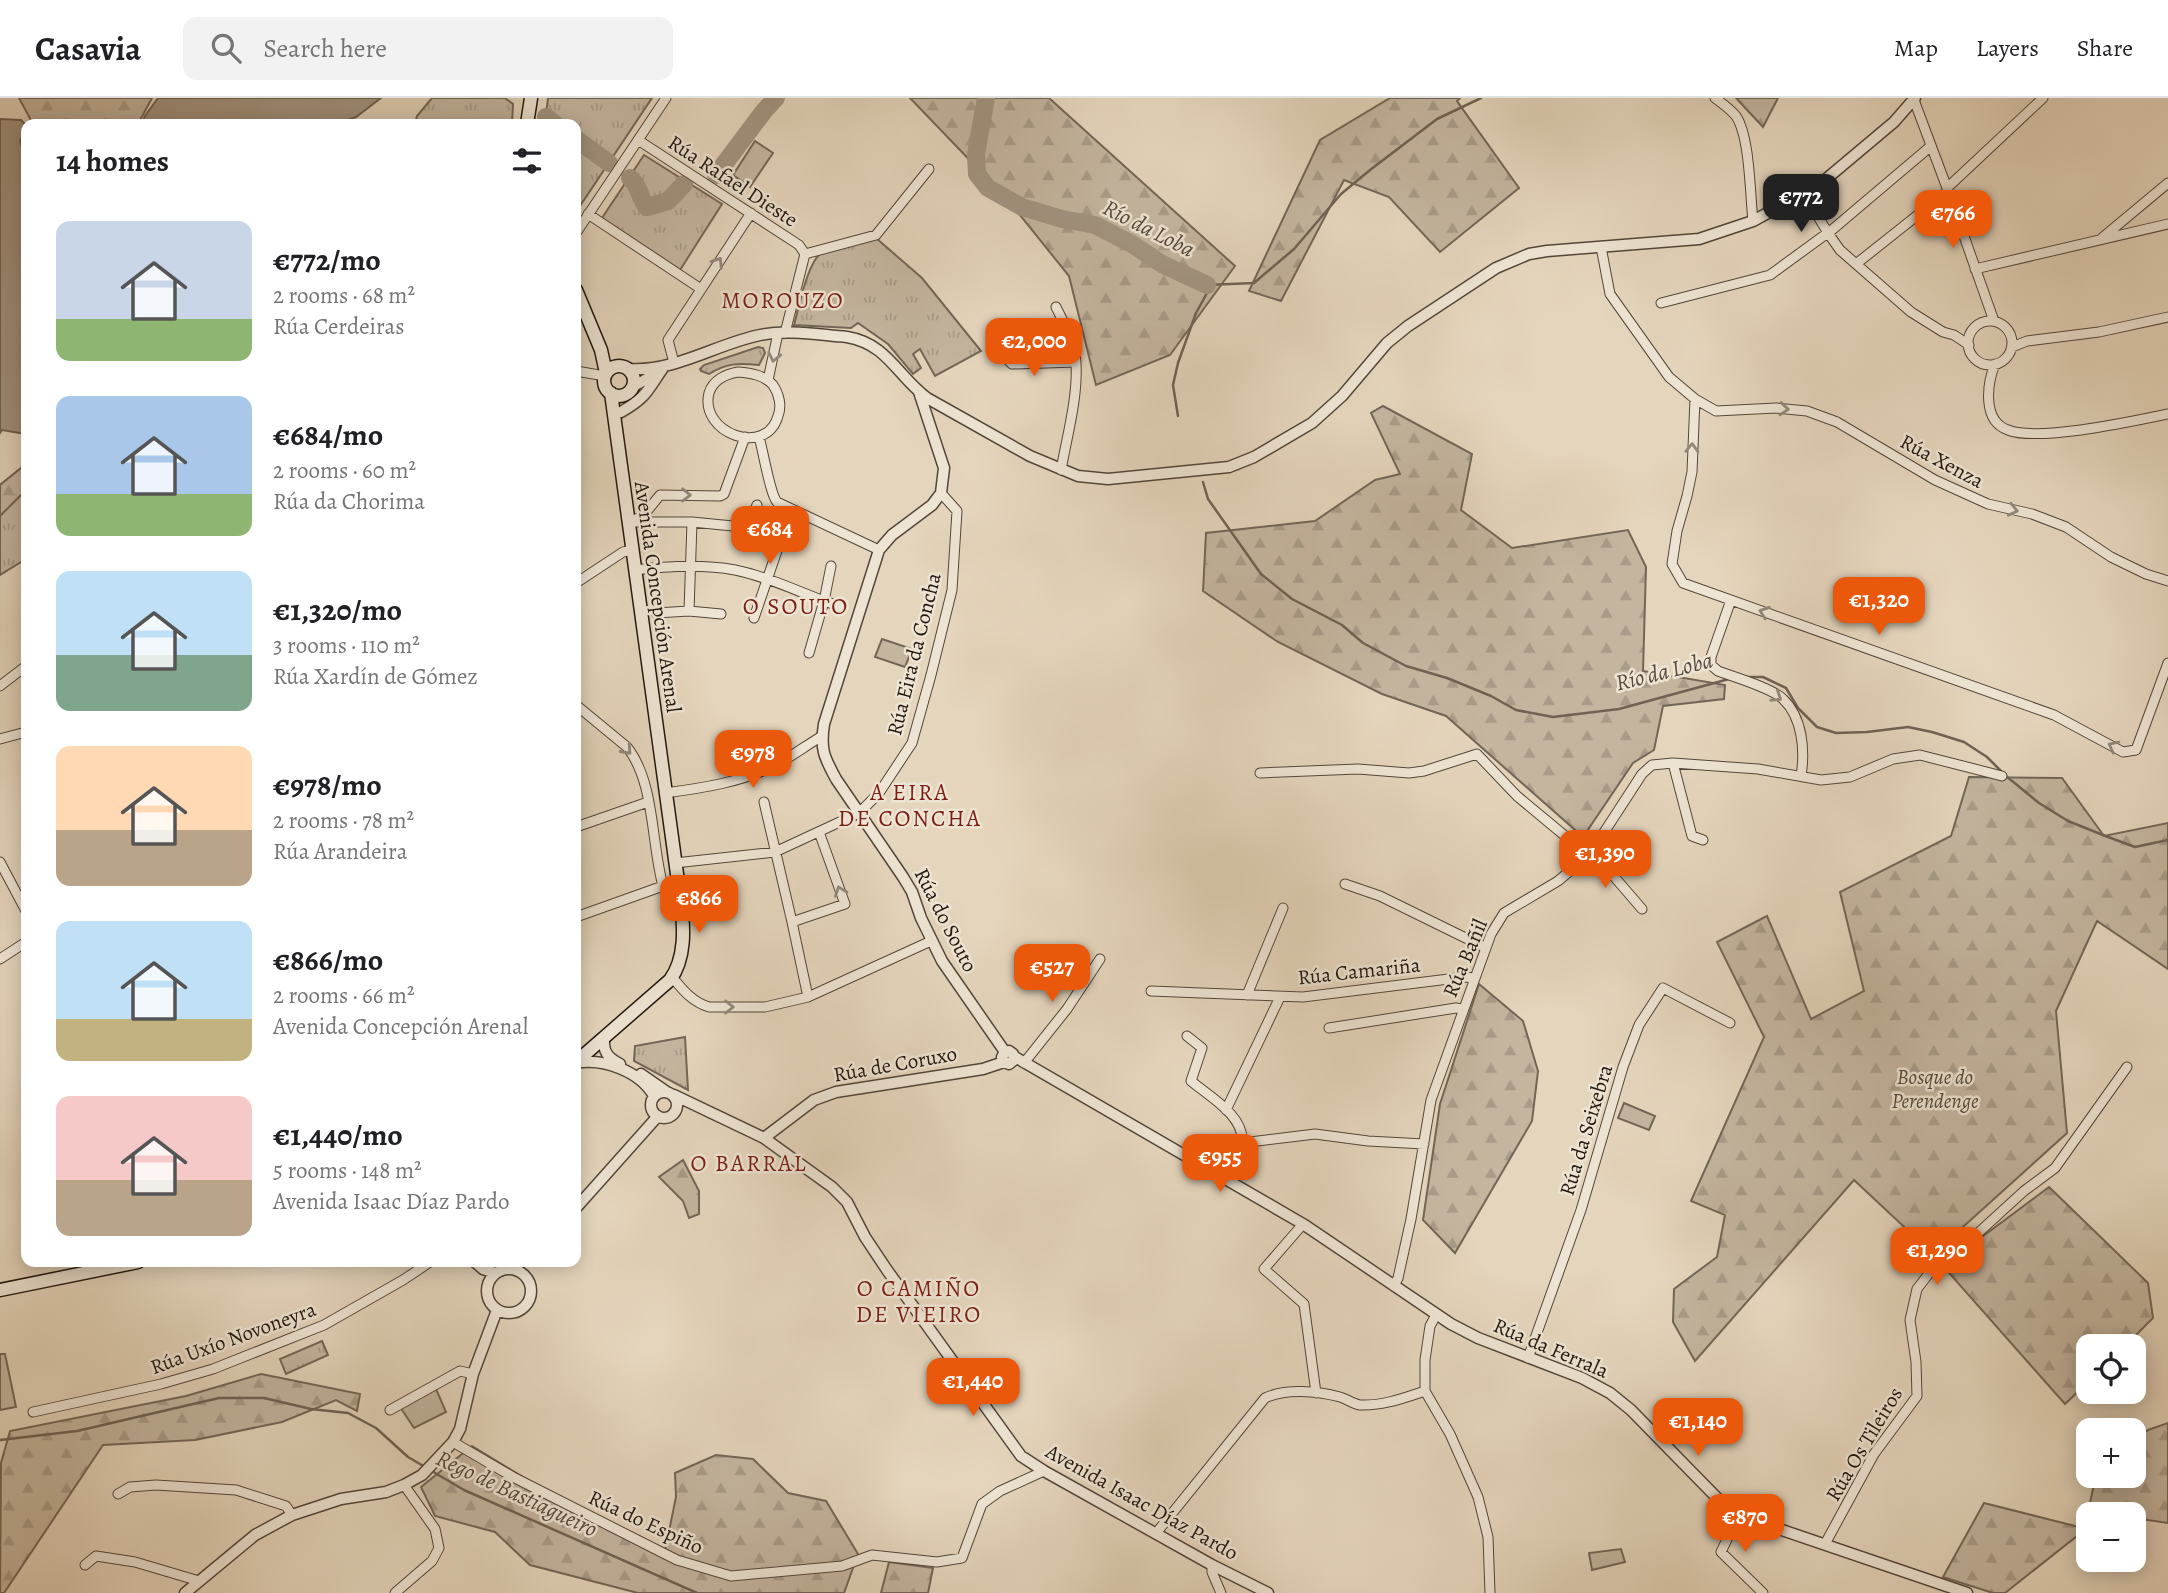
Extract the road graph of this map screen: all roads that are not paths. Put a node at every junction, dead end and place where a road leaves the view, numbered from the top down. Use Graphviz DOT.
graph roads {
  1 [pos="531,98"];
  2 [pos="666,98"];
  3 [pos="1715,98"];
  4 [pos="2043,98"];
  5 [pos="1914,99"];
  6 [pos="528,119"];
  7 [pos="638,140"];
  8 [pos="1931,146"];
  9 [pos="929,169"];
  10 [pos="2168,183"];
  11 [pos="1948,190"];
  12 [pos="1805,195"];
  13 [pos="1928,207"];
  14 [pos="1953,208"];
  15 [pos="751,213"];
  16 [pos="588,214"];
  17 [pos="2132,214"];
  18 [pos="1753,221"];
  19 [pos="2168,224"];
  20 [pos="581,225"];
  21 [pos="2139,232"];
  22 [pos="1828,233"];
  23 [pos="2099,241"];
  24 [pos="1601,247"];
  25 [pos="805,254"];
  26 [pos="1856,264"];
  27 [pos="1975,269"];
  28 [pos="701,289"];
  29 [pos="581,303"];
  30 [pos="1661,303"];
  31 [pos="1986,304"];
  32 [pos="1056,307"];
  33 [pos="2168,317"];
  34 [pos="1994,321"];
  35 [pos="1982,322"];
  36 [pos="1971,332"];
  37 [pos="782,333"];
  38 [pos="1954,335"];
  39 [pos="2011,335"];
  40 [pos="2027,341"];
  41 [pos="1969,345"];
  42 [pos="2012,347"];
  43 [pos="601,353"];
  44 [pos="1007,359"];
  45 [pos="1076,362"];
  46 [pos="1985,364"];
  47 [pos="1995,364"];
  48 [pos="666,367"];
  49 [pos="630,369"];
  50 [pos="581,372"];
  51 [pos="609,372"];
  52 [pos="589,373"];
  53 [pos="1990,378"];
  54 [pos="768,380"];
  55 [pos="631,389"];
  56 [pos="919,392"];
  57 [pos="611,393"];
  58 [pos="1695,399"];
  59 [pos="621,412"];
  60 [pos="2168,414"];
  61 [pos="615,426"];
  62 [pos="759,437"];
  63 [pos="745,438"];
  64 [pos="1060,470"];
  65 [pos="941,493"];
  66 [pos="757,505"];
  67 [pos="629,522"];
  68 [pos="692,522"];
  69 [pos="781,539"];
  70 [pos="632,550"];
  71 [pos="879,550"];
  72 [pos="690,566"];
  73 [pos="831,566"];
  74 [pos="635,570"];
  75 [pos="581,580"];
  76 [pos="767,581"];
  77 [pos="2168,581"];
  78 [pos="1731,600"];
  79 [pos="824,601"];
  80 [pos="842,607"];
  81 [pos="689,611"];
  82 [pos="656,613"];
  83 [pos="721,614"];
  84 [pos="754,618"];
  85 [pos="808,653"];
  86 [pos="2168,663"];
  87 [pos="21,670"];
  88 [pos="0,686"];
  89 [pos="581,709"];
  90 [pos="21,733"];
  91 [pos="822,736"];
  92 [pos="0,739"];
  93 [pos="1673,763"];
  94 [pos="1260,773"];
  95 [pos="1801,776"];
  96 [pos="2002,776"];
  97 [pos="665,793"];
  98 [pos="648,802"];
  99 [pos="764,803"];
  100 [pos="859,813"];
  101 [pos="581,825"];
  102 [pos="819,832"];
  103 [pos="1703,840"];
  104 [pos="775,852"];
  105 [pos="1590,853"];
  106 [pos="0,862"];
  107 [pos="675,863"];
  108 [pos="678,884"];
  109 [pos="1345,884"];
  110 [pos="663,886"];
  111 [pos="21,902"];
  112 [pos="1283,908"];
  113 [pos="1642,909"];
  114 [pos="581,915"];
  115 [pos="792,922"];
  116 [pos="931,942"];
  117 [pos="21,945"];
  118 [pos="1486,948"];
  119 [pos="0,958"];
  120 [pos="1100,959"];
  121 [pos="672,976"];
  122 [pos="1474,978"];
  123 [pos="1151,991"];
  124 [pos="1247,995"];
  125 [pos="1280,997"];
  126 [pos="808,998"];
  127 [pos="1462,1009"];
  128 [pos="1730,1023"];
  129 [pos="1329,1028"];
  130 [pos="1187,1036"];
  131 [pos="604,1038"];
  132 [pos="581,1056"];
  133 [pos="581,1059"];
  134 [pos="1012,1059"];
  135 [pos="2127,1067"];
  136 [pos="671,1093"];
  137 [pos="654,1096"];
  138 [pos="696,1106"];
  139 [pos="677,1109"];
  140 [pos="1226,1110"];
  141 [pos="657,1116"];
  142 [pos="764,1138"];
  143 [pos="1242,1143"];
  144 [pos="1424,1144"];
  145 [pos="1204,1167"];
  146 [pos="581,1202"];
  147 [pos="1303,1224"];
  148 [pos="95,1267"];
  149 [pos="422,1267"];
  150 [pos="480,1267"];
  151 [pos="483,1267"];
  152 [pos="526,1267"];
  153 [pos="521,1272"];
  154 [pos="495,1273"];
  155 [pos="488,1283"];
  156 [pos="1394,1286"];
  157 [pos="0,1290"];
  158 [pos="497,1310"];
  159 [pos="1436,1315"];
  160 [pos="1528,1358"];
  161 [pos="473,1374"];
  162 [pos="1425,1391"];
  163 [pos="1316,1393"];
  164 [pos="390,1410"];
  165 [pos="33,1412"];
  166 [pos="453,1442"];
  167 [pos="1044,1471"];
  168 [pos="404,1485"];
  169 [pos="118,1494"];
  170 [pos="1739,1514"];
  171 [pos="292,1515"];
  172 [pos="1157,1532"];
  173 [pos="1825,1544"];
  174 [pos="85,1565"];
  175 [pos="1212,1565"];
  176 [pos="199,1581"];
  177 [pos="185,1593"];
  178 [pos="395,1593"];
  179 [pos="1221,1593"];
  180 [pos="1268,1593"];
  181 [pos="1490,1593"];
  182 [pos="1763,1593"];
  183 [pos="1967,1593"];
  1 -- 6 [label="main road"];
  2 -- 7 [label="street"];
  3 -- 18 [label="street"];
  4 -- 11 [label="street"];
  5 -- 8 [label="street"];
  5 -- 12 [label="street"];
  7 -- 15 [label="street, Rúa Rafael Dieste"];
  7 -- 16 [label="street"];
  8 -- 11 [label="street"];
  8 -- 22 [label="street"];
  9 -- 25 [label="street"];
  10 -- 17 [label="street"];
  11 -- 13 [label="street"];
  11 -- 14 [label="street"];
  12 -- 18 [label="street"];
  12 -- 22 [label="street"];
  13 -- 14 [label="street"];
  13 -- 26 [label="street"];
  14 -- 27 [label="street"];
  15 -- 25 [label="street, Rúa Rafael Dieste"];
  28 -- 15 [label="street, one-way"];
  16 -- 20 [label="street"];
  16 -- 28 [label="street"];
  17 -- 21 [label="street"];
  17 -- 23 [label="street"];
  18 -- 24 [label="street"];
  19 -- 21 [label="street"];
  21 -- 23 [label="street"];
  22 -- 26 [label="street"];
  22 -- 30 [label="street"];
  23 -- 27 [label="street"];
  24 -- 58 [label="street"];
  24 -- 64 [label="street"];
  25 -- 37 [label="street"];
  26 -- 38 [label="street"];
  27 -- 31 [label="street"];
  28 -- 48 [label="street"];
  29 -- 43 [label="main road, Avenida Concepción Arenal"];
  31 -- 34 [label="street"];
  31 -- 35 [label="street"];
  32 -- 45 [label="street"];
  33 -- 40 [label="street"];
  34 -- 35 [label="street"];
  34 -- 39 [label="street"];
  35 -- 36 [label="street"];
  36 -- 38 [label="street"];
  36 -- 41 [label="street"];
  37 -- 48 [label="street"];
  37 -- 54 [label="street, one-way"];
  37 -- 56 [label="street"];
  38 -- 41 [label="street"];
  39 -- 40 [label="street"];
  39 -- 42 [label="street"];
  40 -- 42 [label="street"];
  41 -- 46 [label="street"];
  42 -- 47 [label="street"];
  43 -- 51 [label="main road, Avenida Concepción Arenal"];
  43 -- 52 [label="street"];
  44 -- 45 [label="street"];
  45 -- 64 [label="street"];
  46 -- 47 [label="street"];
  46 -- 53 [label="street"];
  47 -- 53 [label="street"];
  48 -- 49 [label="street"];
  48 -- 55 [label="street"];
  48 -- 59 [label="street"];
  49 -- 51 [label="main road"];
  49 -- 55 [label="main road"];
  50 -- 52 [label="street"];
  51 -- 52 [label="street"];
  51 -- 57 [label="main road, Avenida Concepción Arenal"];
  53 -- 60 [label="street"];
  54 -- 62 [label="street"];
  54 -- 63 [label="street"];
  55 -- 57 [label="main road"];
  55 -- 59 [label="main road"];
  56 -- 64 [label="street"];
  56 -- 65 [label="street"];
  57 -- 61 [label="main road, Avenida Concepción Arenal"];
  58 -- 77 [label="street, Rúa Xenza, one-way"];
  78 -- 58 [label="street, one-way"];
  59 -- 61 [label="main road"];
  61 -- 67 [label="main road, Avenida Concepción Arenal"];
  62 -- 63 [label="street"];
  62 -- 71 [label="street"];
  67 -- 63 [label="street, one-way"];
  65 -- 71 [label="street"];
  65 -- 100 [label="street, Rúa Eira da Concha"];
  66 -- 68 [label="street"];
  67 -- 68 [label="street"];
  67 -- 70 [label="main road, Avenida Concepción Arenal"];
  68 -- 72 [label="street"];
  69 -- 76 [label="street"];
  70 -- 74 [label="main road, Avenida Concepción Arenal"];
  70 -- 75 [label="street"];
  71 -- 91 [label="street"];
  72 -- 74 [label="street"];
  72 -- 76 [label="street"];
  72 -- 81 [label="street"];
  73 -- 79 [label="street"];
  74 -- 97 [label="main road, Avenida Concepción Arenal"];
  76 -- 79 [label="street"];
  76 -- 84 [label="street"];
  86 -- 78 [label="street, one-way"];
  78 -- 95 [label="street, one-way"];
  79 -- 80 [label="street"];
  79 -- 85 [label="street"];
  81 -- 82 [label="street"];
  81 -- 83 [label="street"];
  87 -- 88 [label="street"];
  89 -- 98 [label="street, one-way"];
  90 -- 92 [label="street"];
  91 -- 97 [label="street"];
  91 -- 100 [label="street, Rúa do Souto"];
  93 -- 95 [label="street, Rúa Bañil"];
  93 -- 103 [label="street"];
  93 -- 105 [label="street, Rúa Bañil"];
  94 -- 105 [label="street"];
  95 -- 96 [label="street, Rúa Bañil"];
  97 -- 107 [label="main road, Avenida Concepción Arenal"];
  98 -- 101 [label="street"];
  98 -- 110 [label="street"];
  99 -- 104 [label="street"];
  100 -- 102 [label="street"];
  100 -- 116 [label="street, Rúa do Souto"];
  102 -- 104 [label="street"];
  115 -- 102 [label="street, one-way"];
  104 -- 107 [label="street"];
  104 -- 115 [label="street"];
  105 -- 113 [label="street"];
  105 -- 118 [label="street, Rúa Bañil"];
  106 -- 111 [label="street"];
  107 -- 108 [label="main road, Avenida Concepción Arenal"];
  108 -- 110 [label="street"];
  108 -- 121 [label="main road, Avenida Concepción Arenal"];
  109 -- 118 [label="street"];
  110 -- 114 [label="street"];
  112 -- 124 [label="street"];
  115 -- 126 [label="street"];
  116 -- 126 [label="street"];
  116 -- 134 [label="street, Rúa do Souto"];
  117 -- 119 [label="street"];
  118 -- 122 [label="street, Rúa Bañil"];
  120 -- 134 [label="street"];
  121 -- 126 [label="street, one-way"];
  121 -- 131 [label="main road, Avenida Concepción Arenal"];
  122 -- 125 [label="street, Rúa Camariña"];
  122 -- 127 [label="street, Rúa Bañil"];
  123 -- 124 [label="street, Rúa Camariña"];
  124 -- 125 [label="street, Rúa Camariña"];
  125 -- 140 [label="street"];
  127 -- 129 [label="street"];
  127 -- 144 [label="street, Rúa Bañil"];
  128 -- 160 [label="street, Rúa da Seixebra"];
  130 -- 140 [label="street"];
  131 -- 132 [label="main road, Avenida Concepción Arenal"];
  131 -- 136 [label="street"];
  133 -- 137 [label="street"];
  134 -- 142 [label="street, Rúa de Coruxo"];
  134 -- 145 [label="street, Rúa da Ferrala"];
  135 -- 173 [label="street, Rúa Os Tileiros"];
  136 -- 137 [label="street"];
  136 -- 138 [label="street, Avenida Isaac Díaz Pardo"];
  136 -- 139 [label="street"];
  137 -- 141 [label="street"];
  138 -- 139 [label="street"];
  138 -- 142 [label="street, Avenida Isaac Díaz Pardo"];
  139 -- 141 [label="street"];
  140 -- 143 [label="street"];
  141 -- 146 [label="street"];
  142 -- 167 [label="street, Avenida Isaac Díaz Pardo"];
  143 -- 144 [label="street"];
  143 -- 145 [label="street"];
  144 -- 156 [label="street, Rúa Bañil"];
  145 -- 147 [label="street, Rúa da Ferrala"];
  147 -- 156 [label="street, Rúa da Ferrala"];
  147 -- 163 [label="street"];
  148 -- 157 [label="main road"];
  149 -- 165 [label="street, Rúa Uxío Novoneyra"];
  150 -- 155 [label="street"];
  151 -- 154 [label="street"];
  152 -- 153 [label="street"];
  153 -- 154 [label="street"];
  153 -- 158 [label="street"];
  154 -- 155 [label="street"];
  155 -- 158 [label="street"];
  156 -- 159 [label="street, Rúa da Ferrala"];
  158 -- 161 [label="street"];
  159 -- 160 [label="street, Rúa da Ferrala"];
  159 -- 162 [label="street"];
  160 -- 170 [label="street, Rúa da Ferrala"];
  161 -- 164 [label="street"];
  161 -- 166 [label="street"];
  162 -- 163 [label="street"];
  162 -- 181 [label="street"];
  163 -- 172 [label="street"];
  166 -- 167 [label="street, Rúa do Espiño"];
  166 -- 168 [label="street"];
  167 -- 172 [label="street, Avenida Isaac Díaz Pardo"];
  168 -- 171 [label="street"];
  168 -- 178 [label="street"];
  169 -- 171 [label="street"];
  170 -- 173 [label="street, Rúa da Ferrala"];
  170 -- 182 [label="street"];
  171 -- 176 [label="street"];
  172 -- 175 [label="street, Avenida Isaac Díaz Pardo"];
  173 -- 183 [label="street, Rúa da Ferrala"];
  174 -- 176 [label="street"];
  175 -- 179 [label="street"];
  175 -- 180 [label="street, Avenida Isaac Díaz Pardo"];
  176 -- 177 [label="street"];
}
